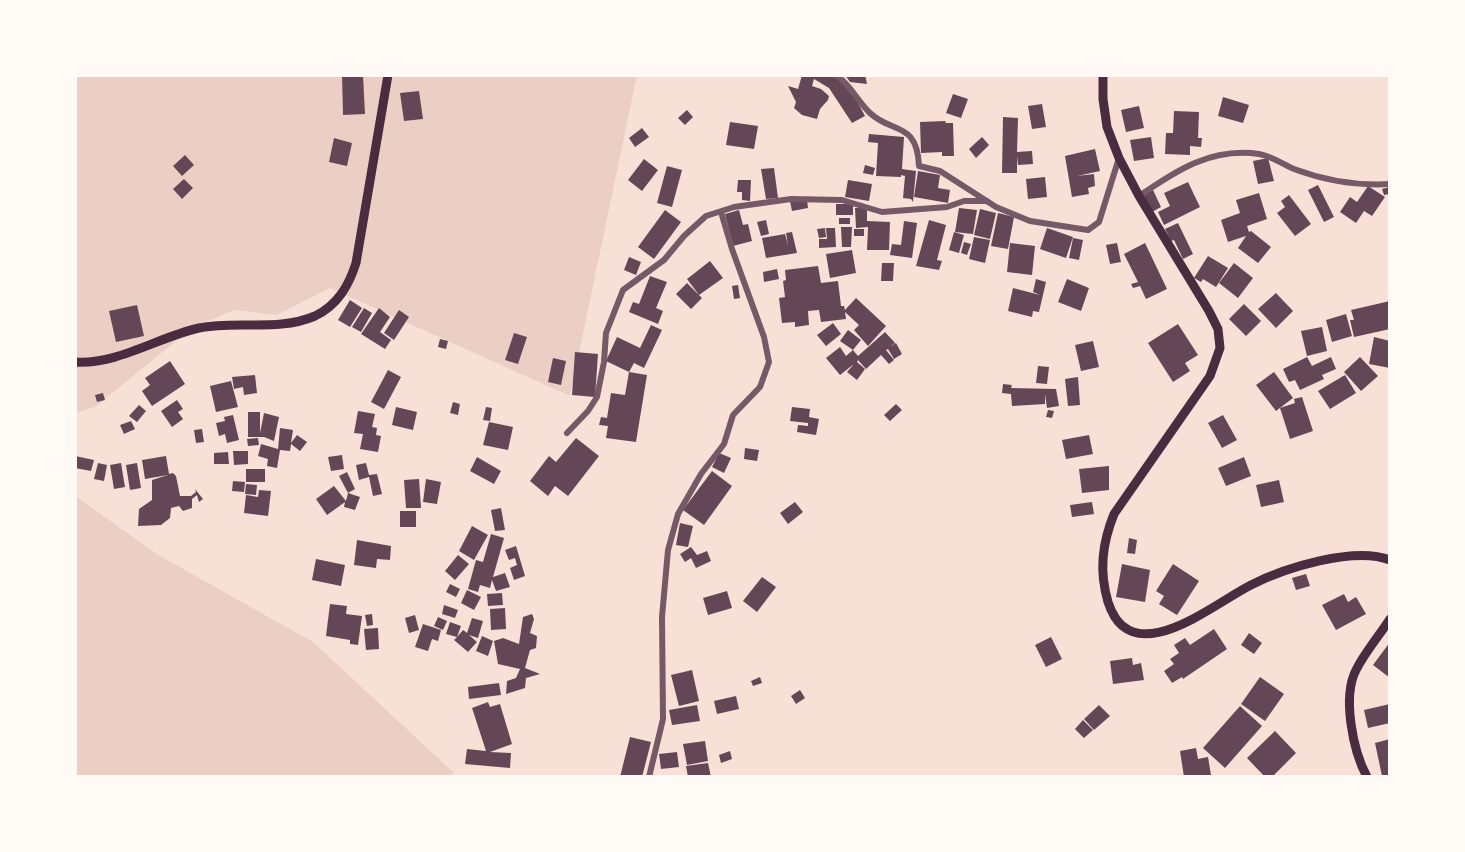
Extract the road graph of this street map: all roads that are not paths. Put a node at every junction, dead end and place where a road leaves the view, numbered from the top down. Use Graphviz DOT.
graph roads {
  1 [pos="388,75"];
  2 [pos="836,75"];
  3 [pos="1103,75"];
  4 [pos="1119,158"];
  5 [pos="1390,184"];
  6 [pos="1139,196"];
  7 [pos="987,201"];
  8 [pos="721,212"];
  9 [pos="75,362"];
  10 [pos="567,433"];
  11 [pos="1390,560"];
  12 [pos="1390,619"];
  13 [pos="649,777"];
  14 [pos="1367,777"];
  1 -- 9 [label="main road"];
  2 -- 7 [label="street"];
  3 -- 4 [label="main road"];
  4 -- 6 [label="main road"];
  4 -- 7 [label="street"];
  5 -- 6 [label="street"];
  6 -- 11 [label="main road"];
  7 -- 8 [label="street"];
  8 -- 10 [label="street"];
  8 -- 13 [label="street"];
  12 -- 14 [label="main road"];
}
